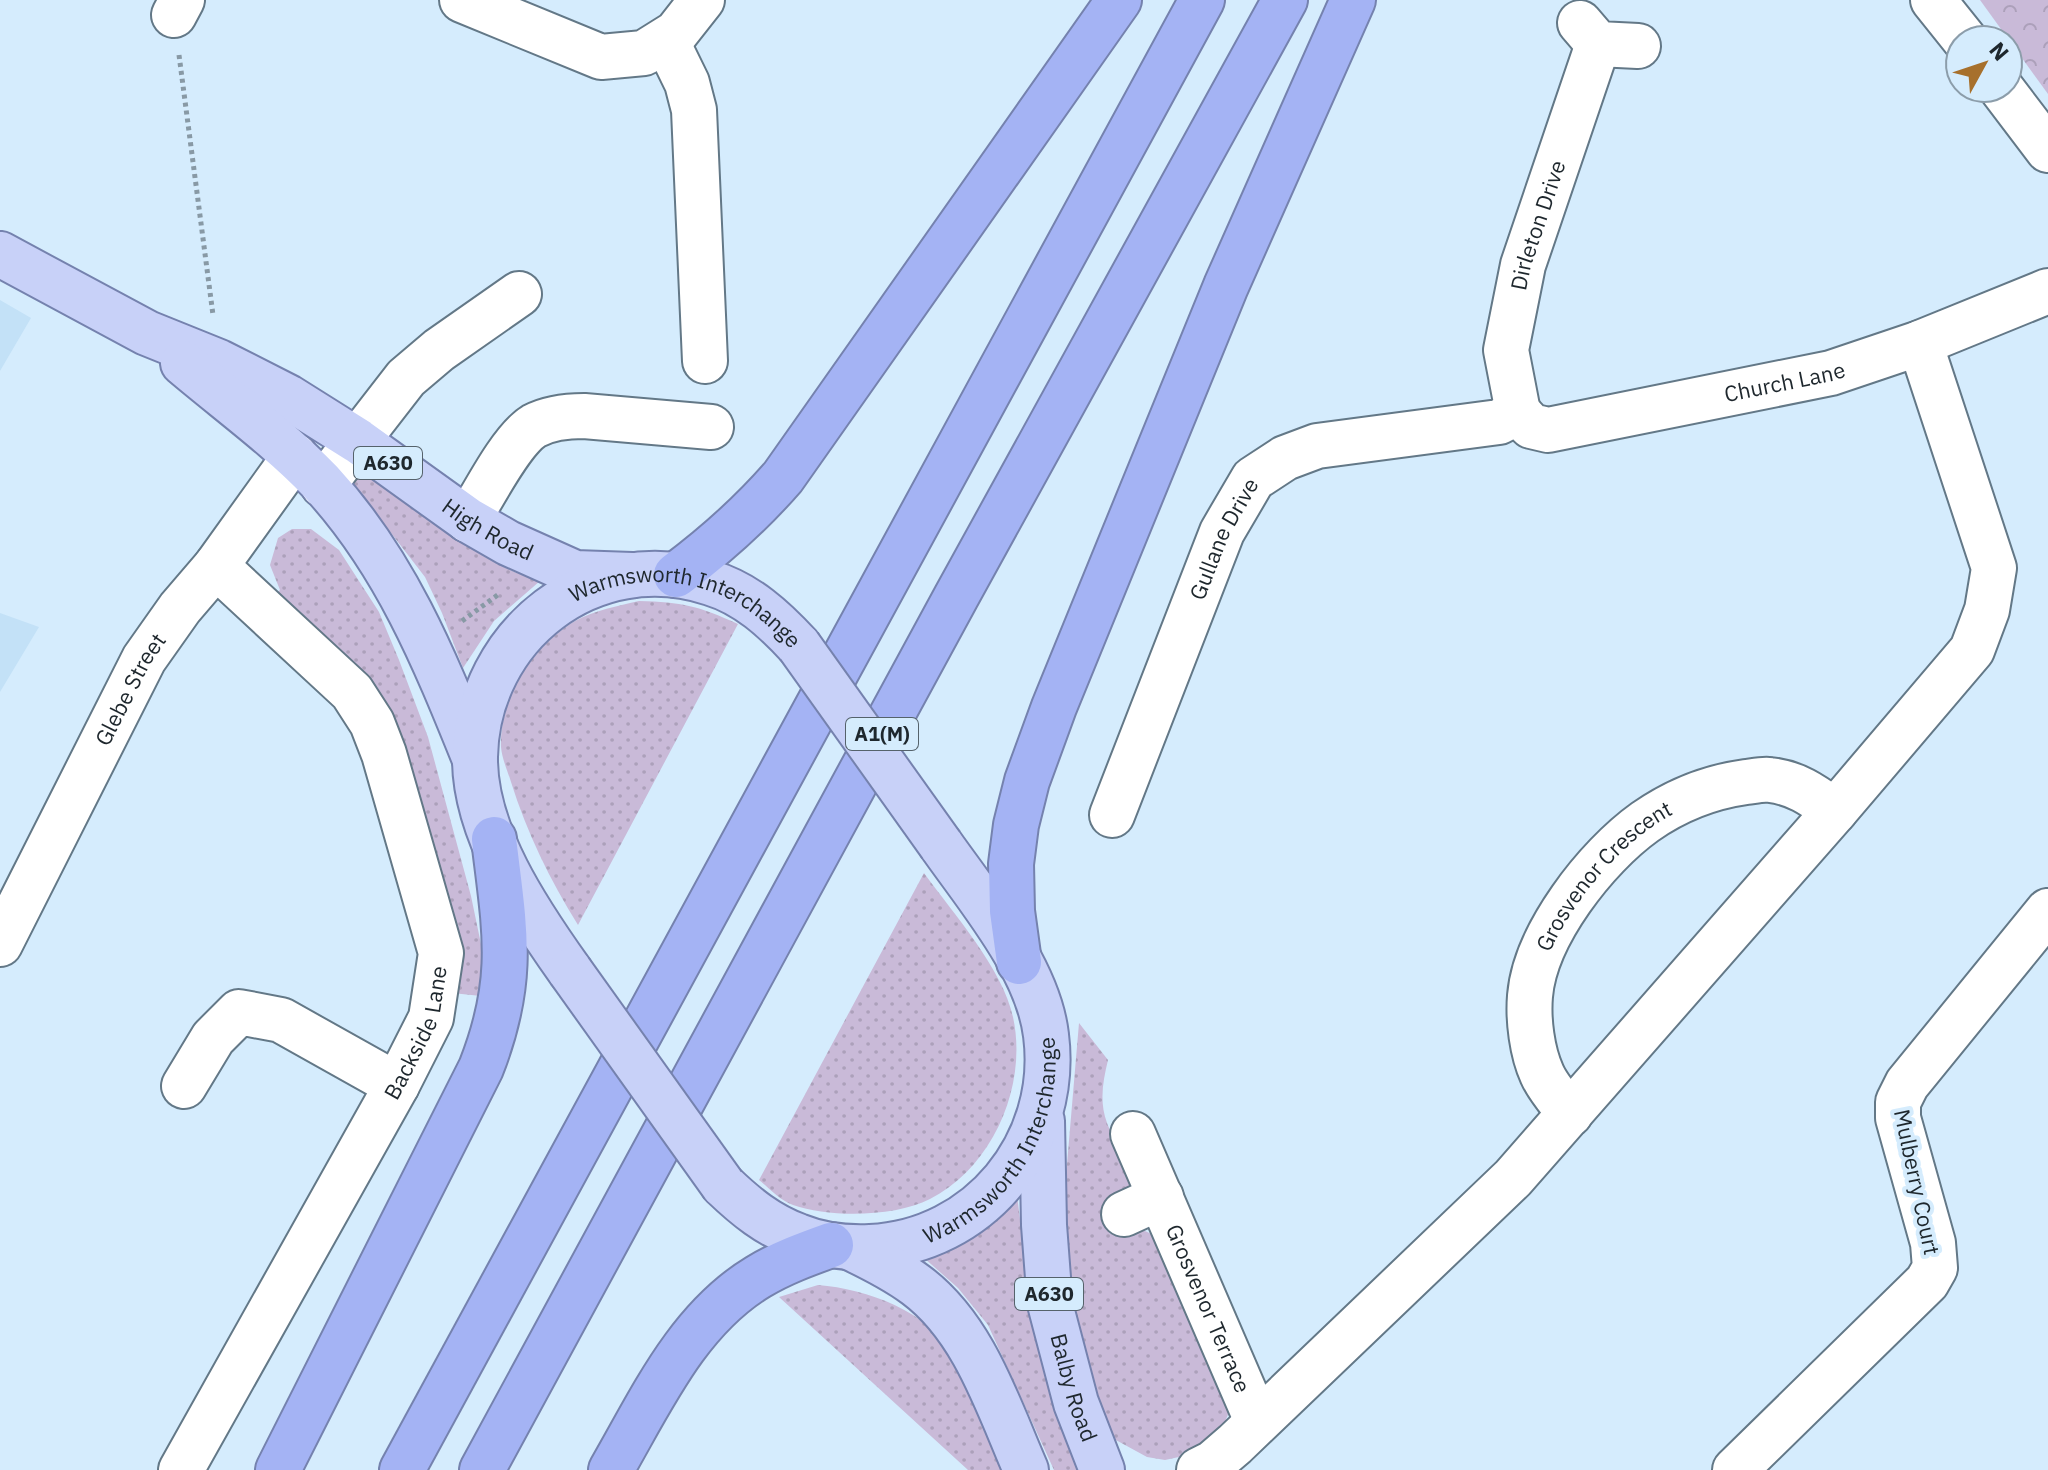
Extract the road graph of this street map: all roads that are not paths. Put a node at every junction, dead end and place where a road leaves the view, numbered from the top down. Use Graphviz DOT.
graph roads {
  1 [pos="462,0"];
  2 [pos="1119,0"];
  3 [pos="1202,0"];
  4 [pos="1285,0"];
  5 [pos="1353,0"];
  6 [pos="1933,0"];
  7 [pos="682,24"];
  8 [pos="1952,24"];
  9 [pos="1605,37"];
  10 [pos="2013,104"];
  11 [pos="2048,150"];
  12 [pos="0,254"];
  13 [pos="2048,291"];
  14 [pos="519,294"];
  15 [pos="147,333"];
  16 [pos="1920,343"];
  17 [pos="705,361"];
  18 [pos="1518,412"];
  19 [pos="711,427"];
  20 [pos="358,441"];
  21 [pos="309,470"];
  22 [pos="468,520"];
  23 [pos="216,566"];
  24 [pos="632,575"];
  25 [pos="676,575"];
  26 [pos="475,759"];
  27 [pos="1835,811"];
  28 [pos="1112,815"];
  29 [pos="494,839"];
  30 [pos="2048,911"];
  31 [pos="0,944"];
  32 [pos="1019,962"];
  33 [pos="397,1085"];
  34 [pos="184,1086"];
  35 [pos="1042,1110"];
  36 [pos="1570,1114"];
  37 [pos="1133,1134"];
  38 [pos="841,1246"];
  39 [pos="1257,1421"];
  40 [pos="181,1470"];
  41 [pos="278,1470"];
  42 [pos="402,1470"];
  43 [pos="482,1470"];
  44 [pos="611,1470"];
  45 [pos="1026,1470"];
  46 [pos="1102,1470"];
  47 [pos="1199,1470"];
  48 [pos="1735,1470"];
  1 -- 7 [label="street"];
  2 -- 25 [label="highway"];
  3 -- 42 [label="highway, A1(M)"];
  4 -- 43 [label="highway, A1(M)"];
  5 -- 32 [label="highway"];
  6 -- 8 [label="street"];
  7 -- 17 [label="street"];
  9 -- 18 [label="street, Dirleton Drive"];
  10 -- 11 [label="street"];
  12 -- 15 [label="main road, High Road / A630"];
  13 -- 16 [label="street, Church Lane"];
  14 -- 20 [label="street, Glebe Street"];
  15 -- 20 [label="main road, High Road / A630"];
  15 -- 21 [label="main road, High Road / A630"];
  16 -- 18 [label="street, Church Lane"];
  16 -- 27 [label="street"];
  18 -- 28 [label="street, Gullane Drive"];
  19 -- 22 [label="street"];
  20 -- 21 [label="street, Glebe Street"];
  20 -- 22 [label="main road, High Road / A630"];
  21 -- 23 [label="street, Glebe Street"];
  21 -- 26 [label="main road, High Road / A630"];
  22 -- 24 [label="main road, High Road / A630"];
  23 -- 31 [label="street, Glebe Street"];
  23 -- 33 [label="street, Backside Lane"];
  24 -- 25 [label="main road, Warmsworth Interchange"];
  24 -- 26 [label="main road, Warmsworth Interchange"];
  25 -- 32 [label="main road, Warmsworth Interchange, bridge"];
  26 -- 29 [label="main road, Warmsworth Interchange"];
  27 -- 36 [label="street"];
  27 -- 36 [label="street, Grosvenor Crescent"];
  29 -- 38 [label="main road, Warmsworth Interchange, bridge"];
  29 -- 41 [label="highway"];
  30 -- 48 [label="street, Mulberry Court"];
  32 -- 35 [label="main road, Warmsworth Interchange"];
  33 -- 34 [label="street"];
  33 -- 40 [label="street, Backside Lane"];
  35 -- 38 [label="main road, Warmsworth Interchange"];
  35 -- 46 [label="main road, Balby Road / A630"];
  36 -- 39 [label="street"];
  37 -- 39 [label="street, Grosvenor Terrace"];
  38 -- 44 [label="highway"];
  38 -- 45 [label="main road"];
  39 -- 47 [label="street"];
}
